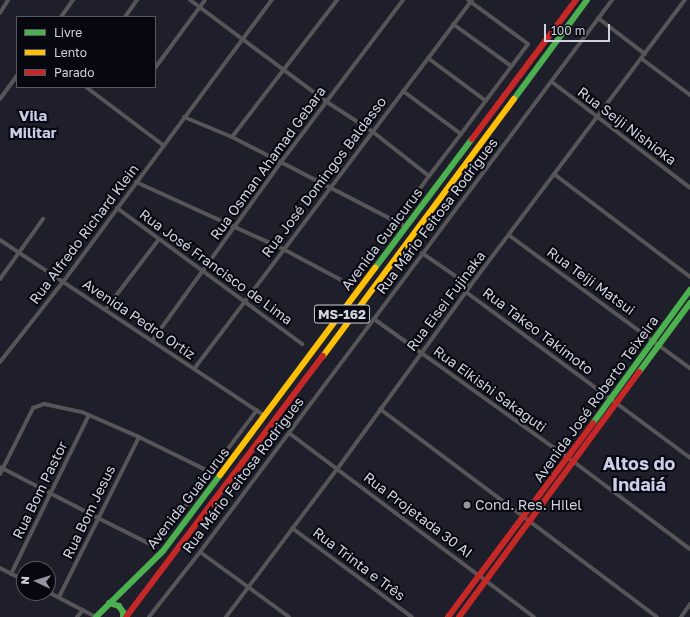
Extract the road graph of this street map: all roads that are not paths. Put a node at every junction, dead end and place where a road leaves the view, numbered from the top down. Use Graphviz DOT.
graph roads {
  1 [pos="8,0"];
  2 [pos="73,0"];
  3 [pos="137,0"];
  4 [pos="190,0"];
  5 [pos="205,0"];
  6 [pos="272,0"];
  7 [pos="337,0"];
  8 [pos="403,0"];
  9 [pos="576,0"];
  10 [pos="587,0"];
  11 [pos="612,0"];
  12 [pos="685,0"];
  13 [pos="470,1"];
  14 [pos="690,4"];
  15 [pos="199,7"];
  16 [pos="0,12"];
  17 [pos="62,16"];
  18 [pos="126,16"];
  19 [pos="598,18"];
  20 [pos="453,24"];
  21 [pos="243,39"];
  22 [pos="645,54"];
  23 [pos="428,58"];
  24 [pos="642,59"];
  25 [pos="511,66"];
  26 [pos="156,67"];
  27 [pos="284,70"];
  28 [pos="16,77"];
  29 [pos="552,82"];
  30 [pos="87,88"];
  31 [pos="403,90"];
  32 [pos="690,95"];
  33 [pos="0,98"];
  34 [pos="486,101"];
  35 [pos="327,102"];
  36 [pos="184,117"];
  37 [pos="597,117"];
  38 [pos="372,132"];
  39 [pos="462,134"];
  40 [pos="232,137"];
  41 [pos="164,145"];
  42 [pos="282,162"];
  43 [pos="554,174"];
  44 [pos="428,176"];
  45 [pos="136,182"];
  46 [pos="331,188"];
  47 [pos="690,188"];
  48 [pos="117,208"];
  49 [pos="43,219"];
  50 [pos="397,221"];
  51 [pos="234,226"];
  52 [pos="406,227"];
  53 [pos="510,236"];
  54 [pos="159,239"];
  55 [pos="0,240"];
  56 [pos="283,249"];
  57 [pos="422,252"];
  58 [pos="20,253"];
  59 [pos="202,270"];
  60 [pos="690,276"];
  61 [pos="0,279"];
  62 [pos="341,280"];
  63 [pos="63,282"];
  64 [pos="470,286"];
  65 [pos="690,290"];
  66 [pos="466,292"];
  67 [pos="244,301"];
  68 [pos="690,303"];
  69 [pos="105,310"];
  70 [pos="374,319"];
  71 [pos="654,340"];
  72 [pos="152,341"];
  73 [pos="302,344"];
  74 [pos="660,345"];
  75 [pos="421,352"];
  76 [pos="0,362"];
  77 [pos="690,368"];
  78 [pos="194,369"];
  79 [pos="610,399"];
  80 [pos="616,403"];
  81 [pos="380,409"];
  82 [pos="257,410"];
  83 [pos="90,416"];
  84 [pos="265,416"];
  85 [pos="289,432"];
  86 [pos="139,437"];
  87 [pos="567,458"];
  88 [pos="690,458"];
  89 [pos="574,462"];
  90 [pos="1,468"];
  91 [pos="338,468"];
  92 [pos="210,472"];
  93 [pos="0,474"];
  94 [pos="50,493"];
  95 [pos="98,518"];
  96 [pos="527,519"];
  97 [pos="292,528"];
  98 [pos="690,549"];
  99 [pos="200,552"];
  100 [pos="0,568"];
  101 [pos="11,574"];
  102 [pos="479,575"];
  103 [pos="16,576"];
  104 [pos="485,581"];
  105 [pos="248,587"];
  106 [pos="56,596"];
  107 [pos="59,597"];
  108 [pos="109,602"];
  109 [pos="690,604"];
  110 [pos="83,610"];
  111 [pos="77,617"];
  112 [pos="96,617"];
  113 [pos="125,617"];
  114 [pos="149,617"];
  115 [pos="226,617"];
  116 [pos="289,617"];
  117 [pos="412,617"];
  118 [pos="448,617"];
  119 [pos="459,617"];
  120 [pos="534,617"];
  121 [pos="657,617"];
  122 [pos="681,617"];
  1 -- 16 [label="street"];
  2 -- 17 [label="street"];
  3 -- 18 [label="street"];
  4 -- 15 [label="street"];
  5 -- 15 [label="street"];
  6 -- 21 [label="street"];
  7 -- 27 [label="street"];
  8 -- 35 [label="street, Rua Osman Ahamad Gebara"];
  9 -- 52 [label="main road, Avenida Guaicurus / MS-162"];
  10 -- 113 [label="main road, Avenida Guaicurus / MS-162"];
  11 -- 19 [label="street, Rua Mário Feitosa Rodrigues"];
  12 -- 14 [label="street"];
  12 -- 22 [label="street, Rua Eisei Fujinaka"];
  13 -- 20 [label="street, Rua José Domingos Baldasso"];
  13 -- 25 [label="street"];
  15 -- 21 [label="street"];
  15 -- 26 [label="street"];
  19 -- 22 [label="street"];
  19 -- 29 [label="street, Rua Mário Feitosa Rodrigues"];
  20 -- 23 [label="street, Rua José Domingos Baldasso"];
  20 -- 25 [label="street"];
  21 -- 27 [label="street"];
  21 -- 36 [label="street, Rua Alfredo Richard Klein"];
  22 -- 24 [label="street, Rua Eisei Fujinaka"];
  23 -- 31 [label="street, Rua José Domingos Baldasso"];
  23 -- 34 [label="street"];
  24 -- 32 [label="street"];
  24 -- 37 [label="street, Rua Eisei Fujinaka"];
  25 -- 34 [label="street"];
  27 -- 35 [label="street"];
  27 -- 40 [label="street"];
  28 -- 33 [label="street"];
  29 -- 37 [label="street, Rua Seiji Nishioka"];
  29 -- 57 [label="street, Rua Mário Feitosa Rodrigues"];
  30 -- 41 [label="street"];
  31 -- 38 [label="street, Rua José Domingos Baldasso"];
  31 -- 39 [label="street"];
  34 -- 39 [label="street"];
  35 -- 38 [label="street"];
  35 -- 42 [label="street, Rua Osman Ahamad Gebara"];
  36 -- 40 [label="street"];
  36 -- 41 [label="street, Rua Alfredo Richard Klein"];
  37 -- 43 [label="street, Rua Eisei Fujinaka"];
  37 -- 47 [label="street, Rua Seiji Nishioka"];
  38 -- 44 [label="street"];
  38 -- 46 [label="street, Rua José Domingos Baldasso"];
  39 -- 44 [label="street"];
  40 -- 42 [label="street"];
  41 -- 45 [label="street, Rua Alfredo Richard Klein"];
  42 -- 46 [label="street"];
  42 -- 51 [label="street, Rua Osman Ahamad Gebara"];
  43 -- 53 [label="street, Rua Eisei Fujinaka"];
  43 -- 60 [label="street"];
  44 -- 50 [label="street"];
  45 -- 48 [label="street, Rua Alfredo Richard Klein"];
  45 -- 51 [label="street"];
  46 -- 50 [label="street"];
  46 -- 56 [label="street, Rua José Domingos Baldasso"];
  48 -- 54 [label="street, Rua José Francisco de Lima"];
  48 -- 63 [label="street, Rua Alfredo Richard Klein"];
  49 -- 58 [label="street"];
  50 -- 52 [label="street"];
  51 -- 56 [label="street"];
  51 -- 59 [label="street, Rua Osman Ahamad Gebara"];
  52 -- 84 [label="main road, Avenida Guaicurus / MS-162"];
  53 -- 64 [label="street, Rua Eisei Fujinaka"];
  53 -- 71 [label="street, Rua Teiji Matsui"];
  54 -- 59 [label="street, Rua José Francisco de Lima"];
  54 -- 69 [label="street"];
  55 -- 58 [label="street, Avenida Pedro Ortiz"];
  56 -- 62 [label="street"];
  56 -- 67 [label="street, Rua José Domingos Baldasso"];
  57 -- 64 [label="street"];
  57 -- 70 [label="street, Rua Mário Feitosa Rodrigues"];
  58 -- 61 [label="street"];
  58 -- 63 [label="street, Avenida Pedro Ortiz"];
  59 -- 67 [label="street, Rua José Francisco de Lima"];
  59 -- 72 [label="street, Rua Osman Ahamad Gebara"];
  63 -- 69 [label="street, Avenida Pedro Ortiz"];
  63 -- 76 [label="street, Rua Alfredo Richard Klein"];
  64 -- 66 [label="street, Rua Eisei Fujinaka"];
  65 -- 71 [label="main road, Avenida José Roberto Teixeira"];
  66 -- 75 [label="street, Rua Eisei Fujinaka"];
  66 -- 79 [label="street, Rua Takeo Takimoto"];
  67 -- 73 [label="street, Rua José Francisco de Lima"];
  67 -- 78 [label="street, Rua José Domingos Baldasso"];
  68 -- 74 [label="main road, Avenida José Roberto Teixeira"];
  69 -- 72 [label="street, Avenida Pedro Ortiz"];
  70 -- 75 [label="street, Rua Eikishi Sakaguti"];
  70 -- 85 [label="street, Rua Mário Feitosa Rodrigues"];
  71 -- 74 [label="street, Rua Teiji Matsui"];
  71 -- 79 [label="main road, Avenida José Roberto Teixeira"];
  72 -- 78 [label="street, Avenida Pedro Ortiz"];
  74 -- 77 [label="street, Rua Teiji Matsui"];
  74 -- 80 [label="main road, Avenida José Roberto Teixeira"];
  75 -- 81 [label="street, Rua Eisei Fujinaka"];
  75 -- 87 [label="street, Rua Eikishi Sakaguti"];
  78 -- 82 [label="street, Avenida Pedro Ortiz"];
  79 -- 80 [label="street, Rua Takeo Takimoto"];
  79 -- 87 [label="main road, Avenida José Roberto Teixeira"];
  80 -- 88 [label="street, Rua Takeo Takimoto"];
  80 -- 89 [label="main road, Avenida José Roberto Teixeira"];
  81 -- 91 [label="street, Rua Eisei Fujinaka"];
  81 -- 96 [label="street"];
  82 -- 84 [label="street, Avenida Pedro Ortiz"];
  82 -- 92 [label="street"];
  83 -- 86 [label="street"];
  83 -- 90 [label="street"];
  83 -- 94 [label="street, Rua Bom Pastor"];
  84 -- 108 [label="main road, Avenida Guaicurus / MS-162"];
  85 -- 91 [label="street, Rua Projetada 30 AI"];
  85 -- 99 [label="street, Rua Mário Feitosa Rodrigues"];
  86 -- 92 [label="street"];
  86 -- 95 [label="street, Rua Bom Jesus"];
  87 -- 89 [label="street, Rua Eikishi Sakaguti"];
  87 -- 96 [label="main road, Avenida José Roberto Teixeira"];
  89 -- 96 [label="main road, Avenida José Roberto Teixeira"];
  89 -- 98 [label="street, Rua Eikishi Sakaguti"];
  90 -- 93 [label="street"];
  90 -- 94 [label="street"];
  91 -- 97 [label="street, Rua Eisei Fujinaka"];
  91 -- 102 [label="street, Rua Projetada 30 AI"];
  92 -- 95 [label="street"];
  94 -- 95 [label="street"];
  94 -- 101 [label="street, Rua Bom Pastor"];
  95 -- 107 [label="street, Rua Bom Jesus"];
  96 -- 102 [label="main road, Avenida José Roberto Teixeira"];
  96 -- 104 [label="main road, Avenida José Roberto Teixeira"];
  96 -- 121 [label="street"];
  97 -- 105 [label="street, Rua Eisei Fujinaka"];
  97 -- 117 [label="street, Rua Trinta e Três"];
  99 -- 105 [label="street"];
  99 -- 114 [label="street, Rua Mário Feitosa Rodrigues"];
  100 -- 101 [label="street"];
  101 -- 103 [label="street"];
  102 -- 104 [label="street, Rua Projetada 30 AI"];
  102 -- 118 [label="main road, Avenida José Roberto Teixeira"];
  104 -- 119 [label="main road, Avenida José Roberto Teixeira"];
  104 -- 120 [label="street, Rua Projetada 30 AI"];
  105 -- 115 [label="street, Rua Eisei Fujinaka"];
  105 -- 116 [label="street"];
  106 -- 107 [label="street"];
  107 -- 110 [label="street"];
  108 -- 112 [label="main road, Avenida Guaicurus / MS-162"];
  108 -- 113 [label="main road"];
  109 -- 122 [label="street"];
  110 -- 111 [label="street"];
  110 -- 112 [label="street"];
}
